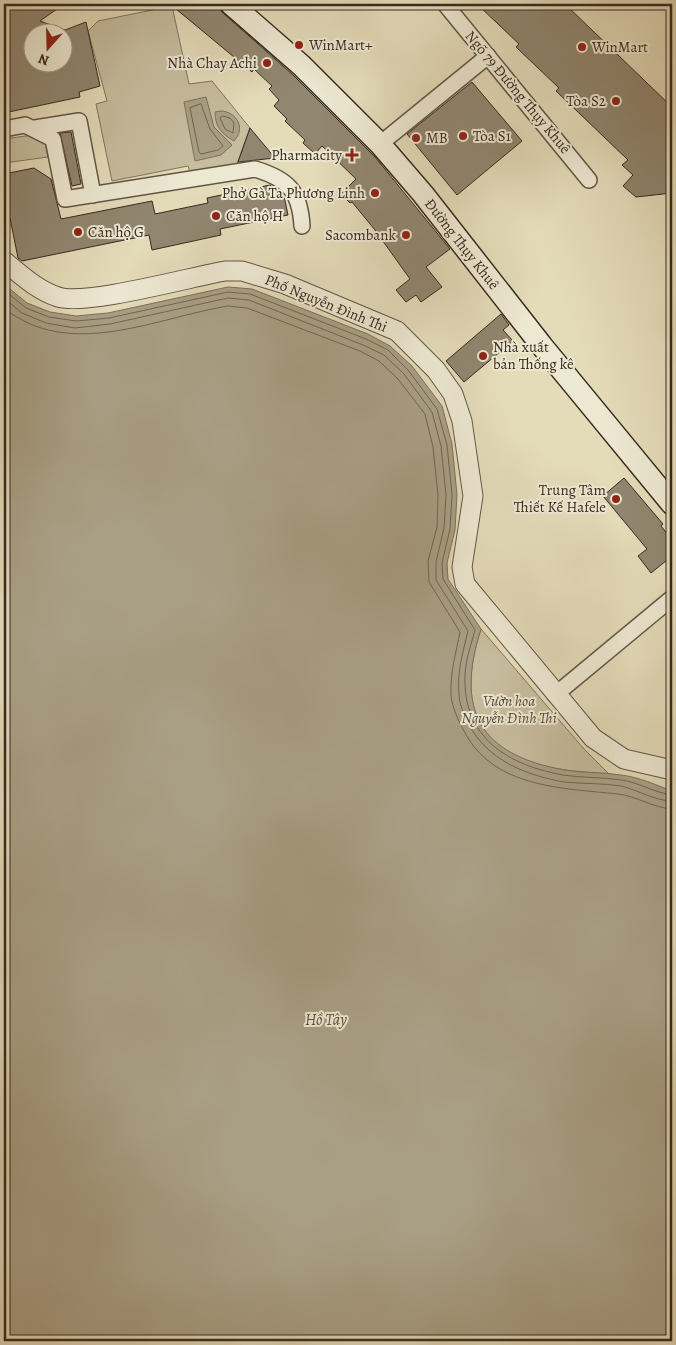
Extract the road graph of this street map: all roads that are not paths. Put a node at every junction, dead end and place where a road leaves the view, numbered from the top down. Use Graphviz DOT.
graph roads {
  1 [pos="231,4"];
  2 [pos="445,4"];
  3 [pos="488,56"];
  4 [pos="35,128"];
  5 [pos="4,129"];
  6 [pos="380,144"];
  7 [pos="590,180"];
  8 [pos="93,195"];
  9 [pos="302,226"];
  10 [pos="4,261"];
  11 [pos="672,504"];
  12 [pos="672,598"];
  13 [pos="555,695"];
  14 [pos="672,770"];
  1 -- 6 [label="main road, Đường Thụy Khuê"];
  2 -- 3 [label="street, Ngõ 79 Đường Thụy Khuê"];
  3 -- 6 [label="street"];
  3 -- 7 [label="street, Ngõ 79 Đường Thụy Khuê"];
  4 -- 5 [label="street"];
  4 -- 8 [label="street"];
  4 -- 8 [label="street"];
  6 -- 11 [label="main road, Đường Thụy Khuê"];
  8 -- 9 [label="street"];
  10 -- 13 [label="street, Phố Nguyễn Đình Thi"];
  12 -- 13 [label="street"];
  13 -- 14 [label="street, Phố Nguyễn Đình Thi"];
}
